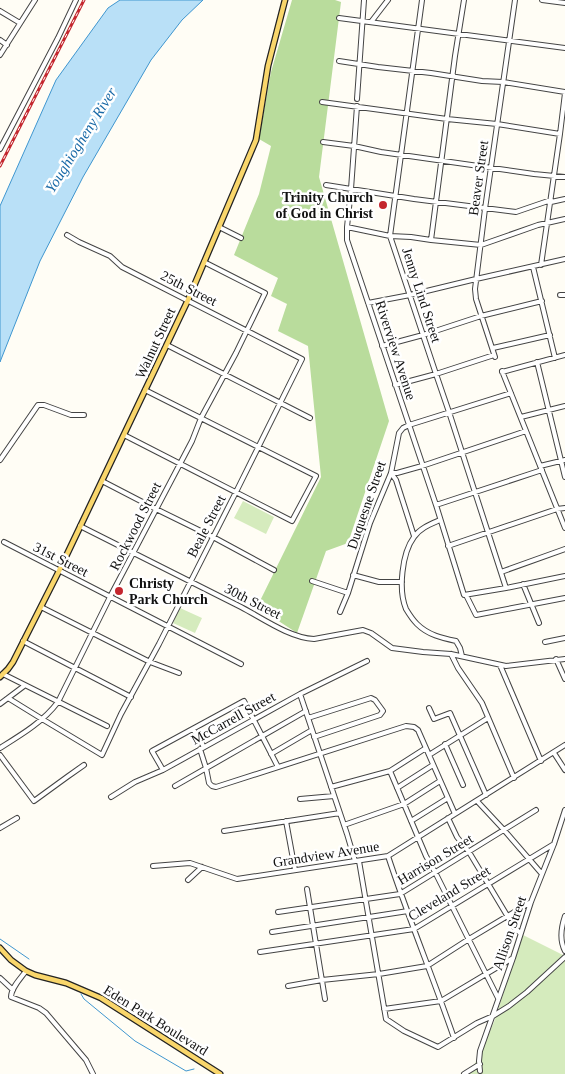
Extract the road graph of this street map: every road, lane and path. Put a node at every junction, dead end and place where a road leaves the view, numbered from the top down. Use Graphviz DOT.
graph roads {
  1 [pos="35,0"];
  2 [pos="76,0"];
  3 [pos="285,0"];
  4 [pos="388,0"];
  5 [pos="422,0"];
  6 [pos="464,0"];
  7 [pos="514,0"];
  8 [pos="542,0"];
  9 [pos="364,2"];
  10 [pos="565,3"];
  11 [pos="0,11"];
  12 [pos="339,18"];
  13 [pos="362,22"];
  14 [pos="371,22"];
  15 [pos="20,23"];
  16 [pos="418,29"];
  17 [pos="458,34"];
  18 [pos="0,40"];
  19 [pos="509,41"];
  20 [pos="7,44"];
  21 [pos="565,48"];
  22 [pos="0,55"];
  23 [pos="339,61"];
  24 [pos="360,64"];
  25 [pos="412,71"];
  26 [pos="452,76"];
  27 [pos="503,82"];
  28 [pos="565,93"];
  29 [pos="357,99"];
  30 [pos="322,102"];
  31 [pos="356,106"];
  32 [pos="406,113"];
  33 [pos="447,119"];
  34 [pos="497,124"];
  35 [pos="560,134"];
  36 [pos="323,142"];
  37 [pos="354,146"];
  38 [pos="0,150"];
  39 [pos="400,155"];
  40 [pos="442,160"];
  41 [pos="492,167"];
  42 [pos="554,176"];
  43 [pos="565,177"];
  44 [pos="326,185"];
  45 [pos="351,189"];
  46 [pos="396,196"];
  47 [pos="565,199"];
  48 [pos="436,201"];
  49 [pos="551,201"];
  50 [pos="485,208"];
  51 [pos="565,219"];
  52 [pos="548,223"];
  53 [pos="219,227"];
  54 [pos="347,227"];
  55 [pos="67,234"];
  56 [pos="390,236"];
  57 [pos="241,238"];
  58 [pos="431,240"];
  59 [pos="481,245"];
  60 [pos="565,259"];
  61 [pos="204,262"];
  62 [pos="541,265"];
  63 [pos="534,267"];
  64 [pos="476,279"];
  65 [pos="410,295"];
  66 [pos="188,300"];
  67 [pos="542,301"];
  68 [pos="368,303"];
  69 [pos="481,316"];
  70 [pos="246,331"];
  71 [pos="423,335"];
  72 [pos="550,335"];
  73 [pos="167,345"];
  74 [pos="382,346"];
  75 [pos="493,348"];
  76 [pos="565,355"];
  77 [pos="555,358"];
  78 [pos="302,359"];
  79 [pos="537,362"];
  80 [pos="436,374"];
  81 [pos="225,375"];
  82 [pos="395,385"];
  83 [pos="145,390"];
  84 [pos="511,393"];
  85 [pos="281,404"];
  86 [pos="565,406"];
  87 [pos="548,411"];
  88 [pos="449,412"];
  89 [pos="84,415"];
  90 [pos="521,417"];
  91 [pos="202,418"];
  92 [pos="310,418"];
  93 [pos="409,425"];
  94 [pos="526,431"];
  95 [pos="124,435"];
  96 [pos="258,447"];
  97 [pos="462,452"];
  98 [pos="0,460"];
  99 [pos="563,460"];
  100 [pos="180,464"];
  101 [pos="422,466"];
  102 [pos="541,468"];
  103 [pos="391,473"];
  104 [pos="565,477"];
  105 [pos="102,481"];
  106 [pos="236,492"];
  107 [pos="475,492"];
  108 [pos="436,506"];
  109 [pos="565,508"];
  110 [pos="156,509"];
  111 [pos="557,509"];
  112 [pos="440,520"];
  113 [pos="80,526"];
  114 [pos="565,528"];
  115 [pos="488,532"];
  116 [pos="414,536"];
  117 [pos="213,537"];
  118 [pos="4,542"];
  119 [pos="448,546"];
  120 [pos="565,549"];
  121 [pos="134,553"];
  122 [pos="274,570"];
  123 [pos="59,571"];
  124 [pos="501,572"];
  125 [pos="353,575"];
  126 [pos="565,576"];
  127 [pos="190,581"];
  128 [pos="312,581"];
  129 [pos="402,582"];
  130 [pos="523,584"];
  131 [pos="506,588"];
  132 [pos="348,593"];
  133 [pos="465,595"];
  134 [pos="110,597"];
  135 [pos="565,598"];
  136 [pos="532,605"];
  137 [pos="41,606"];
  138 [pos="340,612"];
  139 [pos="539,623"];
  140 [pos="167,626"];
  141 [pos="92,633"];
  142 [pos="565,638"];
  143 [pos="23,641"];
  144 [pos="545,642"];
  145 [pos="451,654"];
  146 [pos="462,656"];
  147 [pos="556,659"];
  148 [pos="565,659"];
  149 [pos="367,660"];
  150 [pos="150,662"];
  151 [pos="240,664"];
  152 [pos="500,665"];
  153 [pos="76,668"];
  154 [pos="179,673"];
  155 [pos="2,676"];
  156 [pos="565,679"];
  157 [pos="24,686"];
  158 [pos="300,694"];
  159 [pos="131,697"];
  160 [pos="8,698"];
  161 [pos="58,702"];
  162 [pos="0,704"];
  163 [pos="429,708"];
  164 [pos="306,711"];
  165 [pos="308,718"];
  166 [pos="488,718"];
  167 [pos="42,720"];
  168 [pos="253,720"];
  169 [pos="107,726"];
  170 [pos="193,729"];
  171 [pos="312,730"];
  172 [pos="459,735"];
  173 [pos="262,736"];
  174 [pos="314,737"];
  175 [pos="445,744"];
  176 [pos="565,745"];
  177 [pos="0,748"];
  178 [pos="202,748"];
  179 [pos="426,748"];
  180 [pos="320,753"];
  181 [pos="554,753"];
  182 [pos="271,754"];
  183 [pos="0,755"];
  184 [pos="429,755"];
  185 [pos="541,761"];
  186 [pos="84,765"];
  187 [pos="433,765"];
  188 [pos="206,768"];
  189 [pos="278,768"];
  190 [pos="163,770"];
  191 [pos="565,770"];
  192 [pos="390,771"];
  193 [pos="514,778"];
  194 [pos="440,781"];
  195 [pos="175,786"];
  196 [pos="463,786"];
  197 [pos="331,787"];
  198 [pos="397,788"];
  199 [pos="486,795"];
  200 [pos="334,796"];
  201 [pos="111,797"];
  202 [pos="448,798"];
  203 [pos="300,799"];
  204 [pos="477,801"];
  205 [pos="404,804"];
  206 [pos="536,810"];
  207 [pos="565,810"];
  208 [pos="340,813"];
  209 [pos="455,814"];
  210 [pos="17,818"];
  211 [pos="448,818"];
  212 [pos="0,821"];
  213 [pos="286,821"];
  214 [pos="411,821"];
  215 [pos="344,825"];
  216 [pos="2,826"];
  217 [pos="224,830"];
  218 [pos="504,830"];
  219 [pos="418,837"];
  220 [pos="554,844"];
  221 [pos="468,852"];
  222 [pos="388,856"];
  223 [pos="529,858"];
  224 [pos="357,861"];
  225 [pos="153,866"];
  226 [pos="202,867"];
  227 [pos="295,870"];
  228 [pos="435,872"];
  229 [pos="542,874"];
  230 [pos="188,880"];
  231 [pos="488,884"];
  232 [pos="308,889"];
  233 [pos="400,894"];
  234 [pos="365,899"];
  235 [pos="531,902"];
  236 [pos="452,906"];
  237 [pos="310,907"];
  238 [pos="408,911"];
  239 [pos="278,912"];
  240 [pos="507,916"];
  241 [pos="565,916"];
  242 [pos="368,917"];
  243 [pos="313,926"];
  244 [pos="414,929"];
  245 [pos="272,932"];
  246 [pos="520,933"];
  247 [pos="371,934"];
  248 [pos="469,939"];
  249 [pos="316,944"];
  250 [pos="0,948"];
  251 [pos="565,951"];
  252 [pos="260,952"];
  253 [pos="565,956"];
  254 [pos="513,958"];
  255 [pos="427,966"];
  256 [pos="26,971"];
  257 [pos="486,973"];
  258 [pos="378,974"];
  259 [pos="0,978"];
  260 [pos="322,980"];
  261 [pos="288,986"];
  262 [pos="12,990"];
  263 [pos="498,998"];
  264 [pos="325,999"];
  265 [pos="441,1001"];
  266 [pos="384,1009"];
  267 [pos="492,1016"];
  268 [pos="454,1038"];
  269 [pos="480,1064"];
  270 [pos="480,1071"];
  271 [pos="93,1074"];
  272 [pos="220,1074"];
  273 [pos="464,1074"];
  1 -- 15 [label="street"];
  2 -- 38 [label="street"];
  3 -- 53 [label="main road, Walnut Street"];
  4 -- 14 [label="street"];
  5 -- 16 [label="street, Jenny Lind Street"];
  6 -- 17 [label="street"];
  7 -- 19 [label="street, Beaver Street"];
  8 -- 10 [label="street"];
  9 -- 13 [label="street"];
  11 -- 15 [label="street"];
  12 -- 13 [label="street"];
  13 -- 14 [label="street"];
  13 -- 24 [label="street"];
  14 -- 16 [label="street"];
  15 -- 20 [label="street"];
  16 -- 17 [label="street"];
  16 -- 25 [label="street, Jenny Lind Street"];
  17 -- 19 [label="street"];
  17 -- 26 [label="street"];
  18 -- 20 [label="street"];
  19 -- 21 [label="street"];
  19 -- 27 [label="street, Beaver Street"];
  20 -- 22 [label="street"];
  23 -- 24 [label="street"];
  24 -- 25 [label="street"];
  24 -- 29 [label="street"];
  25 -- 26 [label="street"];
  25 -- 32 [label="street, Jenny Lind Street"];
  26 -- 27 [label="street"];
  26 -- 33 [label="street"];
  27 -- 28 [label="street"];
  27 -- 34 [label="street, Beaver Street"];
  28 -- 35 [label="street"];
  30 -- 31 [label="street"];
  31 -- 32 [label="street"];
  31 -- 37 [label="street, Riverview Avenue"];
  32 -- 33 [label="street"];
  32 -- 39 [label="street, Jenny Lind Street"];
  33 -- 34 [label="street"];
  33 -- 40 [label="street"];
  34 -- 35 [label="street"];
  34 -- 41 [label="street, Beaver Street"];
  35 -- 42 [label="street"];
  36 -- 37 [label="street"];
  37 -- 39 [label="street"];
  37 -- 45 [label="street, Riverview Avenue"];
  39 -- 40 [label="street"];
  39 -- 46 [label="street, Jenny Lind Street"];
  40 -- 41 [label="street"];
  40 -- 48 [label="street"];
  41 -- 42 [label="street"];
  41 -- 50 [label="street, Beaver Street"];
  42 -- 43 [label="street"];
  42 -- 49 [label="street"];
  44 -- 45 [label="street"];
  45 -- 46 [label="street"];
  45 -- 54 [label="street, Riverview Avenue"];
  46 -- 48 [label="street"];
  46 -- 56 [label="street, Jenny Lind Street"];
  47 -- 49 [label="street"];
  48 -- 50 [label="street"];
  48 -- 58 [label="street"];
  49 -- 50 [label="street"];
  49 -- 52 [label="street"];
  50 -- 59 [label="street, Beaver Street"];
  51 -- 52 [label="street"];
  52 -- 59 [label="street"];
  52 -- 62 [label="street"];
  53 -- 57 [label="street"];
  53 -- 61 [label="main road, Walnut Street"];
  54 -- 56 [label="street"];
  54 -- 68 [label="street, Riverview Avenue"];
  55 -- 66 [label="street, 25th Street"];
  56 -- 58 [label="street"];
  56 -- 65 [label="street, Jenny Lind Street"];
  58 -- 59 [label="street"];
  59 -- 64 [label="street, Beaver Street"];
  60 -- 62 [label="street"];
  61 -- 66 [label="main road, Walnut Street"];
  61 -- 70 [label="street, Rockwood Street"];
  62 -- 63 [label="street"];
  63 -- 64 [label="street"];
  63 -- 67 [label="street"];
  64 -- 65 [label="street"];
  64 -- 69 [label="street, Beaver Street"];
  65 -- 68 [label="street"];
  65 -- 71 [label="street, Jenny Lind Street"];
  66 -- 70 [label="street, 25th Street"];
  66 -- 73 [label="main road, Walnut Street"];
  67 -- 69 [label="street"];
  67 -- 72 [label="street"];
  68 -- 74 [label="street, Riverview Avenue"];
  69 -- 71 [label="street"];
  69 -- 75 [label="street, Beaver Street"];
  70 -- 78 [label="street, 25th Street"];
  70 -- 81 [label="street, Rockwood Street"];
  71 -- 74 [label="street"];
  71 -- 80 [label="street, Jenny Lind Street"];
  72 -- 75 [label="street"];
  72 -- 77 [label="street"];
  73 -- 81 [label="street"];
  73 -- 83 [label="main road, Walnut Street"];
  74 -- 82 [label="street, Riverview Avenue"];
  75 -- 80 [label="street, Beaver Street"];
  76 -- 77 [label="street"];
  77 -- 79 [label="street"];
  78 -- 85 [label="street, Beale Street"];
  79 -- 84 [label="street"];
  79 -- 87 [label="street"];
  80 -- 82 [label="street"];
  80 -- 88 [label="street, Jenny Lind Street"];
  81 -- 85 [label="street"];
  81 -- 91 [label="street, Rockwood Street"];
  82 -- 93 [label="street, Riverview Avenue"];
  83 -- 91 [label="street"];
  83 -- 95 [label="main road, Walnut Street"];
  84 -- 88 [label="street"];
  84 -- 90 [label="street"];
  85 -- 92 [label="street"];
  85 -- 96 [label="street, Beale Street"];
  86 -- 87 [label="street"];
  87 -- 90 [label="street"];
  87 -- 99 [label="street"];
  88 -- 93 [label="street"];
  88 -- 97 [label="street, Jenny Lind Street"];
  89 -- 98 [label="street"];
  90 -- 94 [label="street"];
  91 -- 96 [label="street"];
  91 -- 100 [label="street, Rockwood Street"];
  93 -- 101 [label="street, Riverview Avenue"];
  93 -- 103 [label="street, Duquesne Street"];
  94 -- 97 [label="street"];
  94 -- 102 [label="street"];
  95 -- 100 [label="street"];
  95 -- 105 [label="main road, Walnut Street"];
  96 -- 106 [label="street, Beale Street"];
  96 -- 106 [label="street"];
  97 -- 101 [label="street"];
  97 -- 107 [label="street, Jenny Lind Street"];
  99 -- 102 [label="street"];
  99 -- 104 [label="street"];
  100 -- 106 [label="street"];
  100 -- 110 [label="street, Rockwood Street"];
  101 -- 103 [label="street"];
  101 -- 108 [label="street, Riverview Avenue"];
  102 -- 107 [label="street"];
  102 -- 111 [label="street"];
  103 -- 116 [label="street"];
  103 -- 125 [label="street, Duquesne Street"];
  105 -- 110 [label="street"];
  105 -- 113 [label="main road, Walnut Street"];
  106 -- 117 [label="street, Beale Street"];
  107 -- 108 [label="street"];
  107 -- 115 [label="street, Jenny Lind Street"];
  108 -- 112 [label="street, Riverview Avenue"];
  109 -- 111 [label="street"];
  110 -- 117 [label="street"];
  110 -- 121 [label="street, Rockwood Street"];
  111 -- 114 [label="street"];
  111 -- 115 [label="street"];
  112 -- 116 [label="street"];
  112 -- 119 [label="street, Riverview Avenue"];
  113 -- 121 [label="street, 30th Street"];
  113 -- 123 [label="main road, Walnut Street"];
  115 -- 119 [label="street"];
  115 -- 124 [label="street, Jenny Lind Street"];
  116 -- 129 [label="street"];
  117 -- 122 [label="street"];
  117 -- 127 [label="street, Beale Street"];
  118 -- 123 [label="street, 31st Street"];
  119 -- 133 [label="street, Riverview Avenue"];
  120 -- 124 [label="street"];
  121 -- 127 [label="street, 30th Street"];
  121 -- 134 [label="street, Rockwood Street"];
  123 -- 134 [label="street, 31st Street"];
  123 -- 137 [label="main road, Walnut Street"];
  124 -- 131 [label="street, Jenny Lind Street"];
  125 -- 129 [label="street"];
  125 -- 132 [label="street, Duquesne Street"];
  126 -- 130 [label="street"];
  127 -- 140 [label="street, Beale Street"];
  127 -- 145 [label="street, 30th Street"];
  128 -- 132 [label="street"];
  129 -- 146 [label="street"];
  130 -- 131 [label="street"];
  130 -- 136 [label="street"];
  131 -- 133 [label="street"];
  132 -- 138 [label="street, Duquesne Street"];
  133 -- 136 [label="street, Riverview Avenue"];
  134 -- 140 [label="street, 31st Street"];
  134 -- 141 [label="street, Rockwood Street"];
  135 -- 136 [label="street"];
  136 -- 139 [label="street"];
  137 -- 141 [label="street"];
  137 -- 143 [label="main road, Walnut Street"];
  140 -- 150 [label="street, Beale Street"];
  140 -- 151 [label="street, 31st Street"];
  141 -- 150 [label="street"];
  141 -- 153 [label="street, Rockwood Street"];
  142 -- 144 [label="street"];
  143 -- 153 [label="street"];
  143 -- 155 [label="main road, Walnut Street"];
  145 -- 146 [label="street, 30th Street"];
  145 -- 166 [label="street"];
  146 -- 152 [label="street, 30th Street"];
  147 -- 148 [label="street, 30th Street"];
  147 -- 152 [label="street, 30th Street"];
  147 -- 156 [label="street"];
  149 -- 158 [label="street, McCarrell Street"];
  150 -- 154 [label="street"];
  150 -- 159 [label="street, Beale Street"];
  152 -- 185 [label="street"];
  153 -- 159 [label="street"];
  153 -- 161 [label="street, Rockwood Street"];
  155 -- 157 [label="street"];
  157 -- 160 [label="street"];
  157 -- 161 [label="street"];
  158 -- 164 [label="street"];
  158 -- 168 [label="street, McCarrell Street"];
  159 -- 167 [label="street, Beale Street"];
  160 -- 162 [label="street"];
  160 -- 167 [label="street"];
  161 -- 167 [label="street, Rockwood Street"];
  161 -- 169 [label="street"];
  163 -- 172 [label="street"];
  164 -- 165 [label="street"];
  164 -- 173 [label="street"];
  165 -- 171 [label="street"];
  165 -- 174 [label="street"];
  166 -- 172 [label="street"];
  166 -- 193 [label="street"];
  167 -- 177 [label="street, Rockwood Street"];
  168 -- 170 [label="street"];
  168 -- 173 [label="street"];
  168 -- 178 [label="street, McCarrell Street"];
  170 -- 178 [label="street"];
  170 -- 190 [label="street"];
  171 -- 174 [label="street"];
  171 -- 182 [label="street"];
  172 -- 175 [label="street"];
  172 -- 199 [label="street"];
  173 -- 182 [label="street"];
  173 -- 188 [label="street"];
  174 -- 180 [label="street"];
  175 -- 184 [label="street"];
  175 -- 196 [label="street"];
  176 -- 181 [label="street, Grandview Avenue"];
  178 -- 188 [label="street"];
  178 -- 190 [label="street, McCarrell Street"];
  179 -- 180 [label="street"];
  179 -- 184 [label="street"];
  179 -- 192 [label="street"];
  180 -- 189 [label="street"];
  180 -- 197 [label="street"];
  181 -- 185 [label="street, Grandview Avenue"];
  181 -- 191 [label="street"];
  182 -- 189 [label="street"];
  183 -- 186 [label="street"];
  184 -- 187 [label="street"];
  185 -- 193 [label="street, Grandview Avenue"];
  187 -- 194 [label="street"];
  187 -- 198 [label="street"];
  188 -- 189 [label="street"];
  188 -- 195 [label="street"];
  190 -- 201 [label="street, McCarrell Street"];
  192 -- 197 [label="street"];
  192 -- 198 [label="street"];
  193 -- 199 [label="street, Grandview Avenue"];
  194 -- 202 [label="street"];
  194 -- 205 [label="street"];
  197 -- 200 [label="street"];
  198 -- 205 [label="street"];
  199 -- 204 [label="street, Grandview Avenue"];
  200 -- 203 [label="street"];
  200 -- 208 [label="street"];
  202 -- 209 [label="street"];
  202 -- 214 [label="street"];
  204 -- 209 [label="street, Grandview Avenue"];
  204 -- 218 [label="street"];
  205 -- 214 [label="street"];
  205 -- 215 [label="street"];
  206 -- 218 [label="street, Harrison Street"];
  207 -- 220 [label="street, Allison Street"];
  208 -- 213 [label="street"];
  208 -- 215 [label="street"];
  209 -- 211 [label="street, Grandview Avenue"];
  210 -- 216 [label="street"];
  211 -- 219 [label="street, Grandview Avenue"];
  211 -- 221 [label="street"];
  212 -- 216 [label="street"];
  213 -- 217 [label="street"];
  213 -- 227 [label="street"];
  214 -- 219 [label="street"];
  215 -- 224 [label="street"];
  218 -- 221 [label="street, Harrison Street"];
  218 -- 223 [label="street"];
  219 -- 222 [label="street, Grandview Avenue"];
  219 -- 228 [label="street"];
  220 -- 223 [label="street, Cleveland Street"];
  220 -- 229 [label="street, Allison Street"];
  221 -- 228 [label="street, Harrison Street"];
  221 -- 231 [label="street"];
  222 -- 224 [label="street, Grandview Avenue"];
  222 -- 233 [label="street"];
  223 -- 229 [label="street"];
  223 -- 231 [label="street, Cleveland Street"];
  224 -- 227 [label="street, Grandview Avenue"];
  224 -- 234 [label="street"];
  225 -- 226 [label="street, Grandview Avenue"];
  226 -- 227 [label="street, Grandview Avenue"];
  226 -- 230 [label="street"];
  228 -- 233 [label="street, Harrison Street"];
  228 -- 236 [label="street"];
  229 -- 235 [label="street, Allison Street"];
  231 -- 236 [label="street, Cleveland Street"];
  231 -- 240 [label="street"];
  232 -- 237 [label="street"];
  233 -- 234 [label="street, Harrison Street"];
  233 -- 238 [label="street"];
  234 -- 237 [label="street, Harrison Street"];
  234 -- 242 [label="street"];
  235 -- 240 [label="street"];
  235 -- 246 [label="street, Allison Street"];
  236 -- 244 [label="street, Cleveland Street"];
  236 -- 248 [label="street"];
  237 -- 239 [label="street, Harrison Street"];
  237 -- 243 [label="street"];
  238 -- 242 [label="street"];
  238 -- 244 [label="street"];
  240 -- 246 [label="street"];
  240 -- 248 [label="street"];
  241 -- 251 [label="street"];
  242 -- 243 [label="street"];
  242 -- 247 [label="street"];
  243 -- 245 [label="street"];
  243 -- 249 [label="street"];
  244 -- 247 [label="street, Cleveland Street"];
  244 -- 255 [label="street"];
  246 -- 254 [label="street, Allison Street"];
  247 -- 249 [label="street, Cleveland Street"];
  247 -- 258 [label="street"];
  248 -- 255 [label="street"];
  248 -- 257 [label="street"];
  249 -- 252 [label="street, Cleveland Street"];
  249 -- 260 [label="street"];
  250 -- 256 [label="main road, Eden Park Boulevard"];
  253 -- 267 [label="street"];
  254 -- 257 [label="street"];
  254 -- 263 [label="street, Allison Street"];
  255 -- 258 [label="street"];
  255 -- 265 [label="street"];
  256 -- 262 [label="street"];
  256 -- 272 [label="main road, Eden Park Boulevard"];
  257 -- 263 [label="street"];
  257 -- 265 [label="street"];
  258 -- 260 [label="street"];
  258 -- 266 [label="street"];
  259 -- 262 [label="street"];
  260 -- 261 [label="street"];
  260 -- 264 [label="street"];
  262 -- 271 [label="street"];
  263 -- 267 [label="street, Allison Street"];
  265 -- 266 [label="street"];
  265 -- 268 [label="street"];
  266 -- 268 [label="street"];
  267 -- 268 [label="street"];
  267 -- 269 [label="street, Allison Street"];
  269 -- 270 [label="street, Allison Street"];
  269 -- 273 [label="street"];
}
